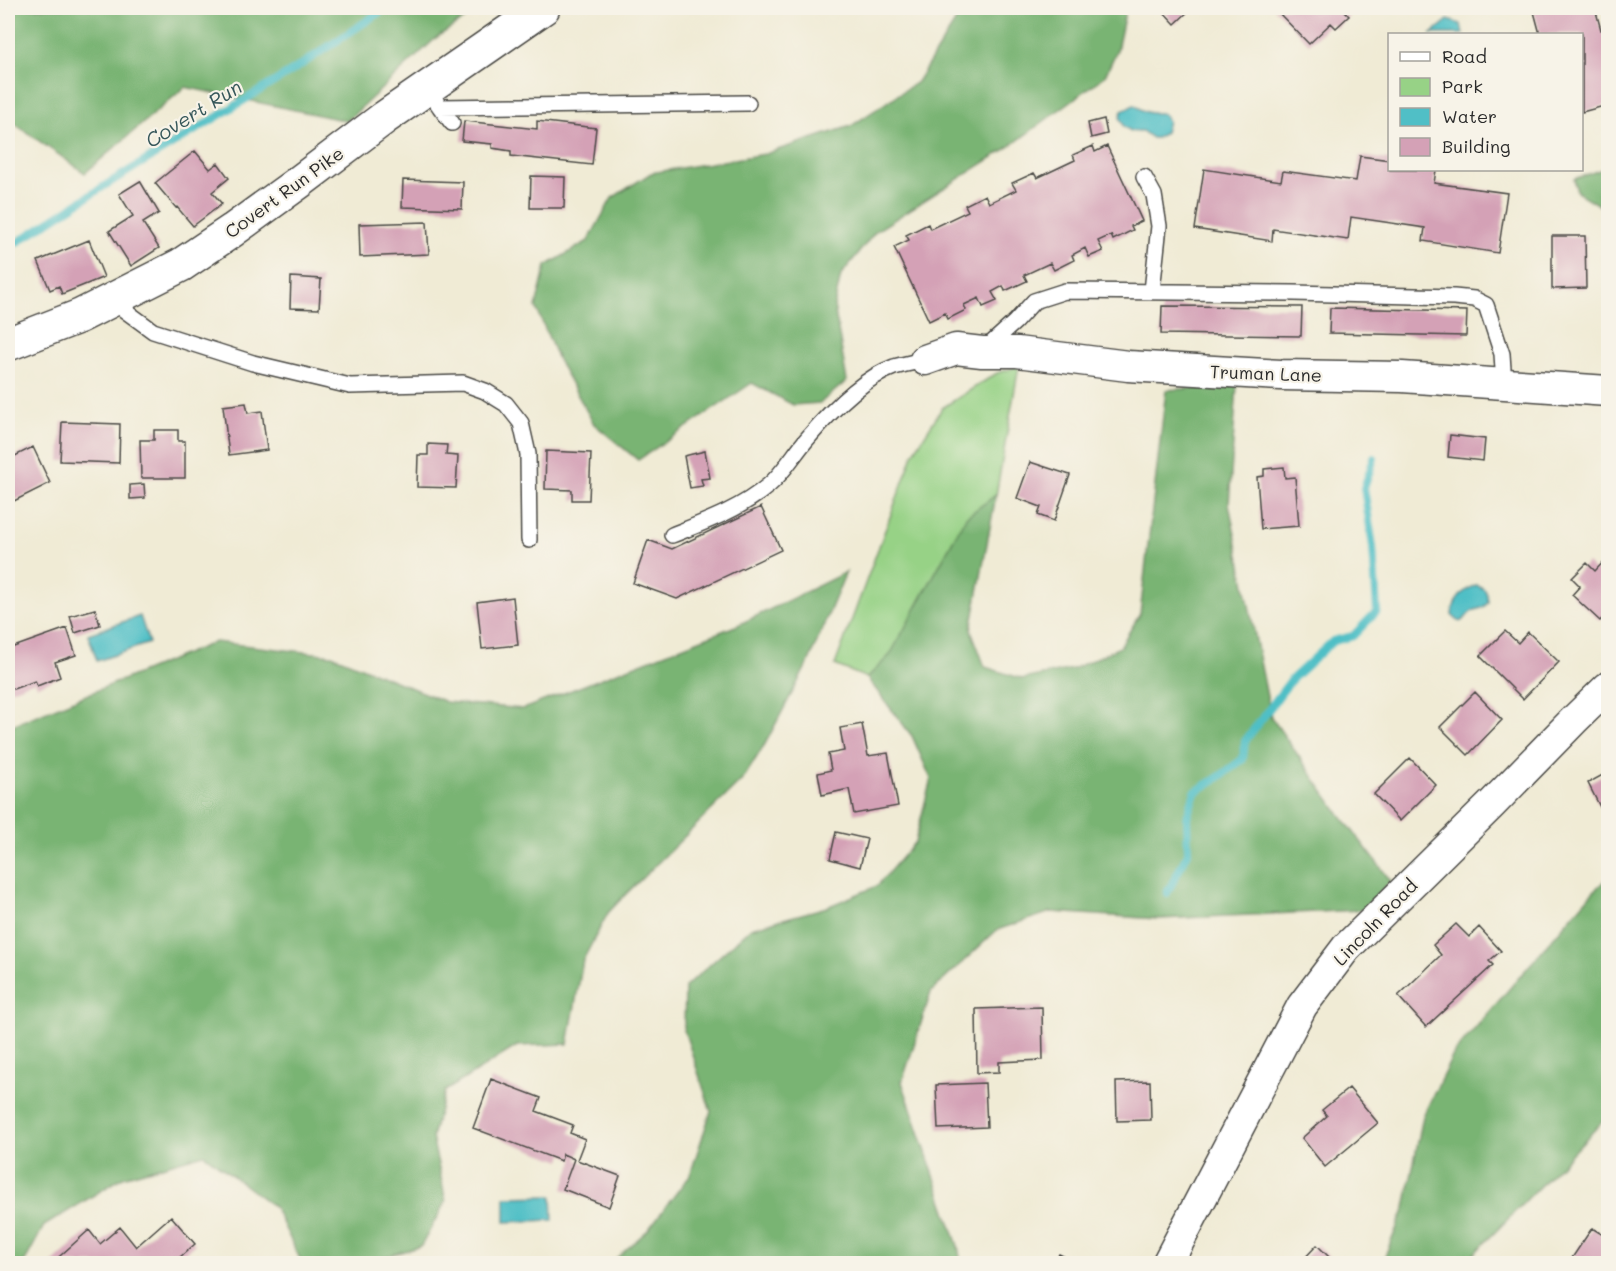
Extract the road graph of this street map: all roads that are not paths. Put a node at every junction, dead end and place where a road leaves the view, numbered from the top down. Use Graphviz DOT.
graph roads {
  1 [pos="543,8"];
  2 [pos="433,98"];
  3 [pos="748,103"];
  4 [pos="452,123"];
  5 [pos="1144,177"];
  6 [pos="1152,291"];
  7 [pos="112,302"];
  8 [pos="8,344"];
  9 [pos="982,352"];
  10 [pos="925,360"];
  11 [pos="1504,384"];
  12 [pos="1608,391"];
  13 [pos="672,535"];
  14 [pos="529,540"];
  15 [pos="1608,687"];
  16 [pos="1167,1263"];
  1 -- 2 [label="street, Covert Run Pike"];
  2 -- 3 [label="lane"];
  2 -- 4 [label="lane"];
  2 -- 7 [label="street, Covert Run Pike"];
  5 -- 6 [label="lane"];
  6 -- 9 [label="lane"];
  6 -- 11 [label="lane"];
  7 -- 8 [label="street, Covert Run Pike"];
  7 -- 14 [label="lane"];
  9 -- 10 [label="street, Truman Lane"];
  9 -- 11 [label="street, Truman Lane"];
  10 -- 13 [label="lane"];
  11 -- 12 [label="street, Truman Lane"];
  15 -- 16 [label="street, Lincoln Road"];
}
